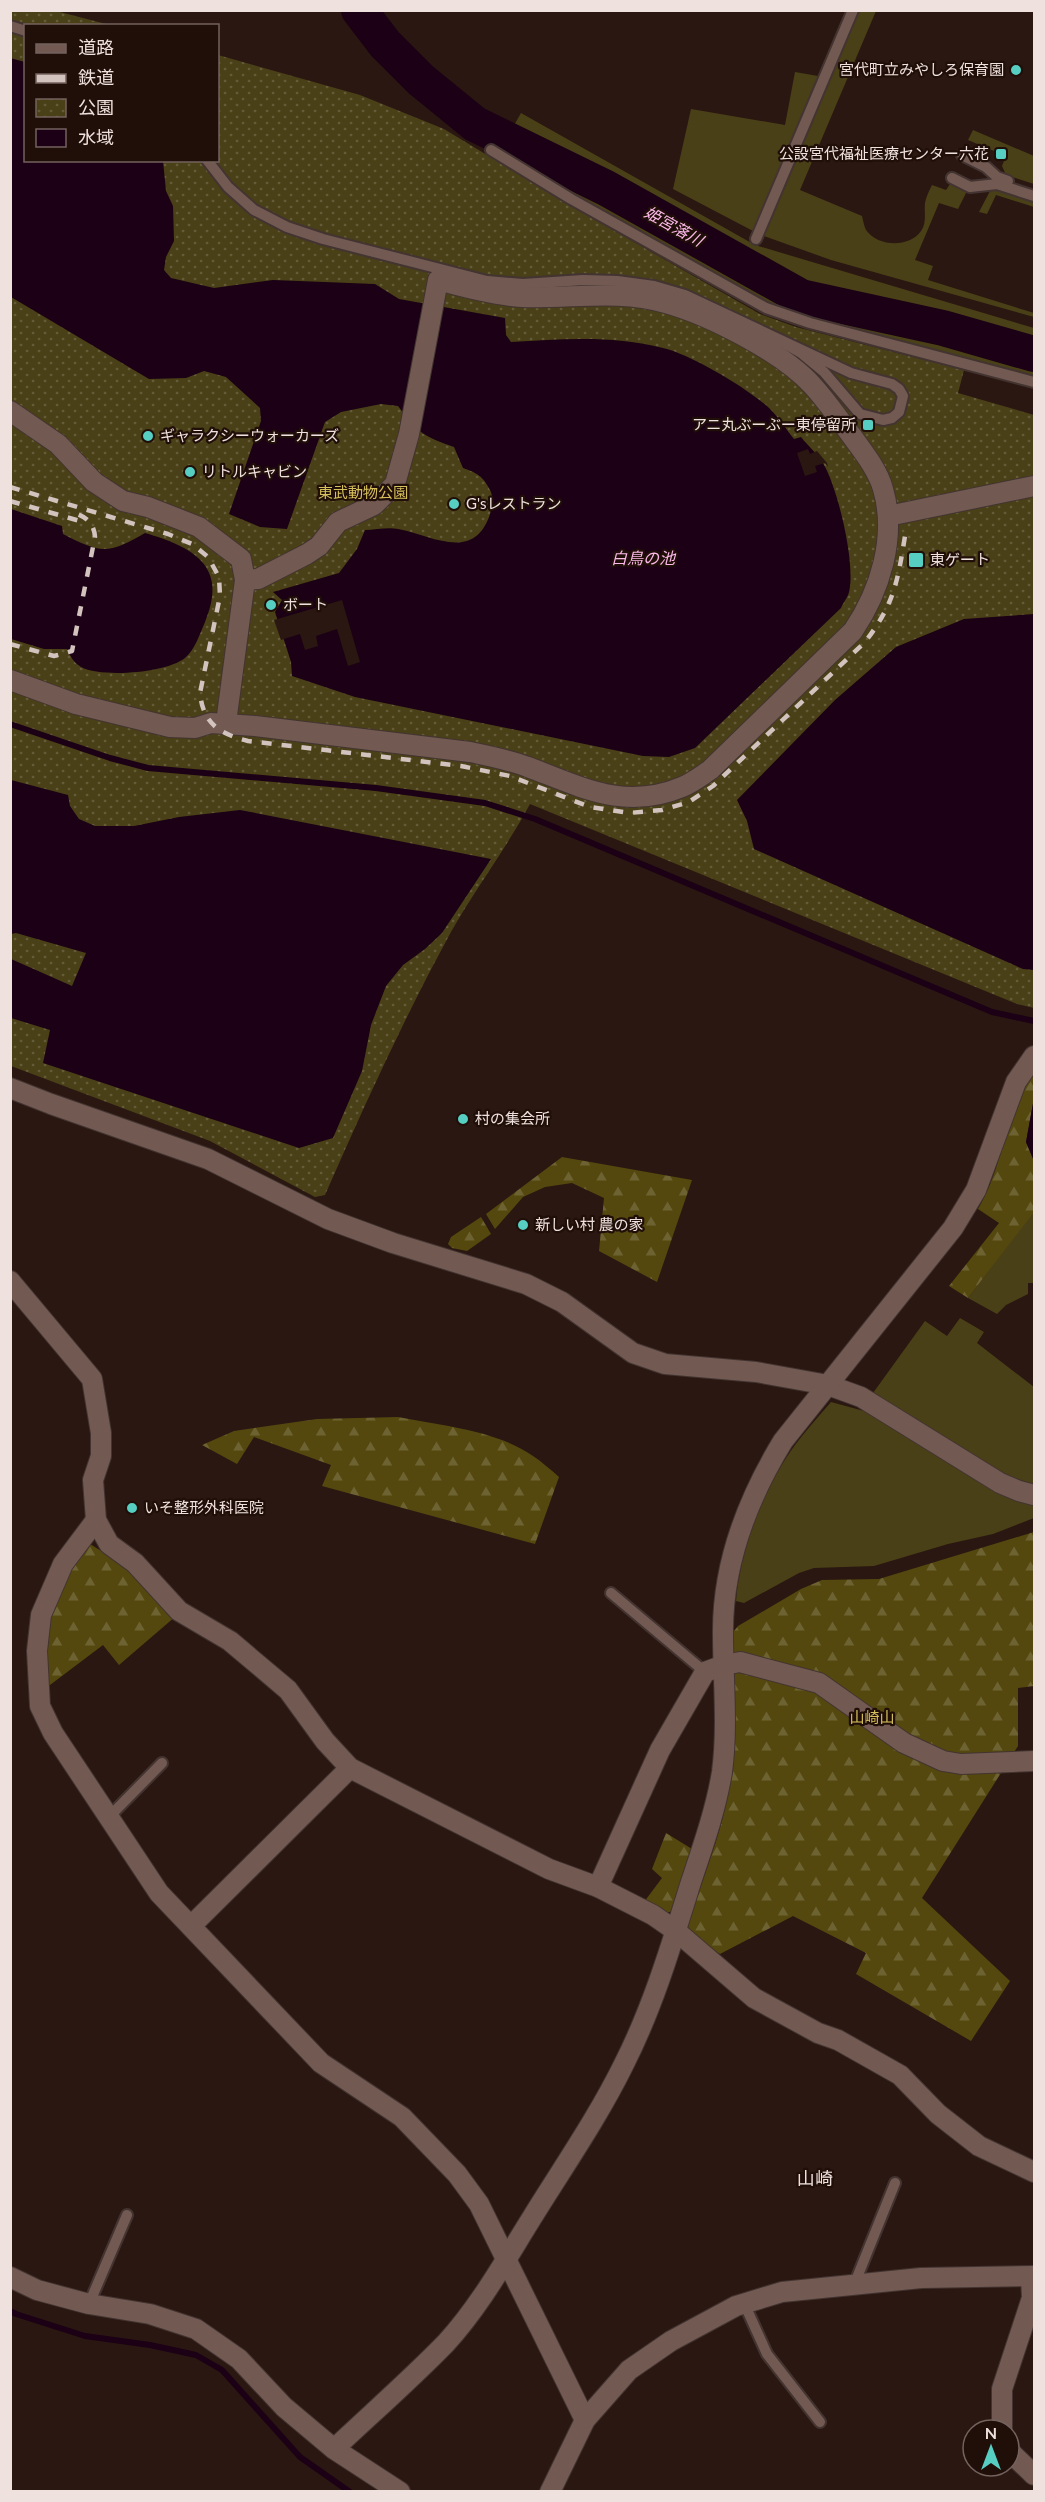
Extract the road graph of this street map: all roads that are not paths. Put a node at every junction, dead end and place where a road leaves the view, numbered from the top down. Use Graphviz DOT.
graph roads {
  1 [pos="853,10"];
  2 [pos="491,150"];
  3 [pos="962,156"];
  4 [pos="209,162"];
  5 [pos="998,177"];
  6 [pos="952,178"];
  7 [pos="976,186"];
  8 [pos="1035,189"];
  9 [pos="1035,196"];
  10 [pos="756,238"];
  11 [pos="764,332"];
  12 [pos="1035,382"];
  13 [pos="10,411"];
  14 [pos="1035,486"];
  15 [pos="888,516"];
  16 [pos="245,580"];
  17 [pos="10,680"];
  18 [pos="226,723"];
  19 [pos="1035,1056"];
  20 [pos="10,1088"];
  21 [pos="10,1281"];
  22 [pos="828,1385"];
  23 [pos="1035,1495"];
  24 [pos="96,1520"];
  25 [pos="611,1593"];
  26 [pos="724,1665"];
  27 [pos="705,1672"];
  28 [pos="1035,1761"];
  29 [pos="162,1763"];
  30 [pos="350,1768"];
  31 [pos="108,1818"];
  32 [pos="598,1887"];
  33 [pos="191,1926"];
  34 [pos="676,1931"];
  35 [pos="1035,2172"];
  36 [pos="895,2182"];
  37 [pos="127,2215"];
  38 [pos="506,2260"];
  39 [pos="10,2277"];
  40 [pos="1033,2277"];
  41 [pos="854,2285"];
  42 [pos="744,2303"];
  43 [pos="89,2304"];
  44 [pos="1002,2418"];
  45 [pos="585,2420"];
  46 [pos="820,2422"];
  47 [pos="333,2449"];
  48 [pos="1021,2462"];
  49 [pos="1035,2475"];
  50 [pos="400,2492"];
  51 [pos="550,2492"];
  1 -- 10 [label="lane"];
  2 -- 12 [label="lane"];
  3 -- 5 [label="lane"];
  4 -- 11 [label="lane"];
  5 -- 7 [label="lane"];
  5 -- 8 [label="lane"];
  6 -- 7 [label="lane"];
  7 -- 9 [label="lane"];
  11 -- 11 [label="lane"];
  13 -- 16 [label="street"];
  14 -- 15 [label="street"];
  15 -- 16 [label="street"];
  15 -- 18 [label="street"];
  16 -- 18 [label="street"];
  17 -- 18 [label="street"];
  19 -- 22 [label="street"];
  20 -- 22 [label="street"];
  21 -- 24 [label="street"];
  22 -- 23 [label="street"];
  22 -- 26 [label="street"];
  24 -- 30 [label="street"];
  24 -- 31 [label="street"];
  25 -- 27 [label="lane"];
  26 -- 27 [label="street"];
  26 -- 28 [label="street"];
  26 -- 34 [label="street"];
  27 -- 32 [label="street"];
  29 -- 31 [label="lane"];
  30 -- 32 [label="street"];
  30 -- 33 [label="street"];
  31 -- 33 [label="street"];
  32 -- 34 [label="street"];
  33 -- 38 [label="street"];
  34 -- 35 [label="street"];
  34 -- 38 [label="street"];
  36 -- 41 [label="lane"];
  37 -- 43 [label="lane"];
  38 -- 45 [label="street"];
  38 -- 47 [label="street"];
  39 -- 43 [label="street"];
  40 -- 41 [label="street"];
  40 -- 44 [label="street"];
  41 -- 42 [label="street"];
  42 -- 45 [label="street"];
  42 -- 46 [label="lane"];
  43 -- 47 [label="street"];
  45 -- 51 [label="street"];
  47 -- 50 [label="street"];
  48 -- 49 [label="street"];
}
